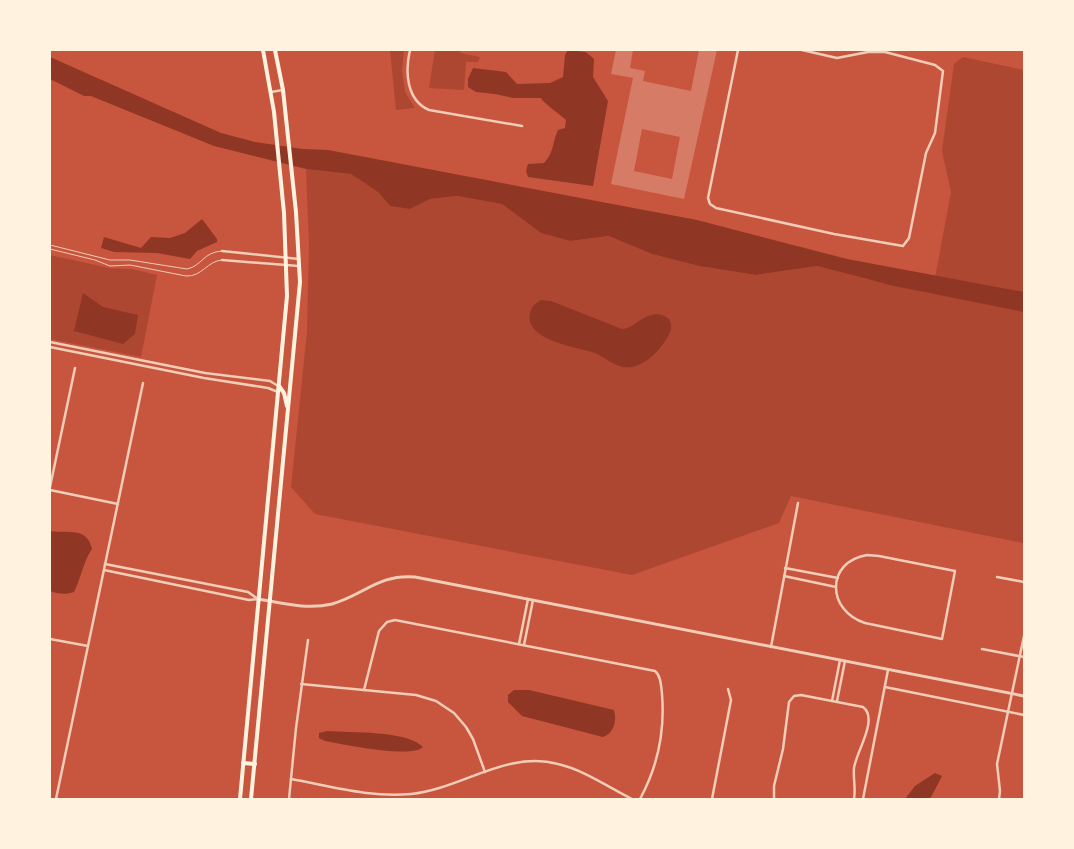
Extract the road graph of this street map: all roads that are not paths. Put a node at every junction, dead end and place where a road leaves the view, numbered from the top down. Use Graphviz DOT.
graph roads {
  1 [pos="263,50"];
  2 [pos="275,50"];
  3 [pos="410,50"];
  4 [pos="738,50"];
  5 [pos="802,50"];
  6 [pos="848,50"];
  7 [pos="858,52"];
  8 [pos="850,56"];
  9 [pos="283,90"];
  10 [pos="271,92"];
  11 [pos="522,126"];
  12 [pos="50,245"];
  13 [pos="50,249"];
  14 [pos="222,251"];
  15 [pos="286,258"];
  16 [pos="300,259"];
  17 [pos="222,260"];
  18 [pos="286,266"];
  19 [pos="300,266"];
  20 [pos="50,342"];
  21 [pos="50,347"];
  22 [pos="75,368"];
  23 [pos="143,383"];
  24 [pos="279,386"];
  25 [pos="278,393"];
  26 [pos="288,411"];
  27 [pos="50,487"];
  28 [pos="50,490"];
  29 [pos="118,504"];
  30 [pos="798,504"];
  31 [pos="105,564"];
  32 [pos="785,568"];
  33 [pos="104,570"];
  34 [pos="784,576"];
  35 [pos="996,577"];
  36 [pos="838,578"];
  37 [pos="1024,582"];
  38 [pos="836,587"];
  39 [pos="258,599"];
  40 [pos="528,599"];
  41 [pos="533,600"];
  42 [pos="270,601"];
  43 [pos="1024,636"];
  44 [pos="50,639"];
  45 [pos="308,640"];
  46 [pos="519,644"];
  47 [pos="524,645"];
  48 [pos="88,646"];
  49 [pos="771,647"];
  50 [pos="982,649"];
  51 [pos="1020,656"];
  52 [pos="1024,657"];
  53 [pos="840,660"];
  54 [pos="845,661"];
  55 [pos="888,670"];
  56 [pos="301,684"];
  57 [pos="885,687"];
  58 [pos="728,689"];
  59 [pos="364,690"];
  60 [pos="1012,694"];
  61 [pos="1024,696"];
  62 [pos="832,700"];
  63 [pos="837,702"];
  64 [pos="1009,712"];
  65 [pos="1024,715"];
  66 [pos="243,763"];
  67 [pos="255,764"];
  68 [pos="485,773"];
  69 [pos="291,779"];
  70 [pos="56,799"];
  71 [pos="240,799"];
  72 [pos="251,799"];
  73 [pos="289,799"];
  74 [pos="632,799"];
  75 [pos="640,799"];
  76 [pos="712,799"];
  77 [pos="774,799"];
  78 [pos="854,799"];
  79 [pos="863,799"];
  80 [pos="999,799"];
  1 -- 10 [label="main road"];
  2 -- 9 [label="main road"];
  3 -- 11 [label="street"];
  4 -- 7 [label="street"];
  5 -- 8 [label="street"];
  6 -- 8 [label="street"];
  7 -- 8 [label="street"];
  9 -- 10 [label="street"];
  9 -- 16 [label="main road"];
  10 -- 15 [label="main road"];
  12 -- 14 [label="lane"];
  13 -- 17 [label="lane"];
  14 -- 15 [label="street"];
  15 -- 16 [label="street"];
  15 -- 18 [label="main road"];
  16 -- 19 [label="main road"];
  17 -- 18 [label="street"];
  18 -- 19 [label="street"];
  18 -- 24 [label="main road"];
  19 -- 26 [label="main road"];
  20 -- 24 [label="street"];
  21 -- 25 [label="street"];
  22 -- 27 [label="street"];
  23 -- 29 [label="street"];
  24 -- 25 [label="main road"];
  24 -- 26 [label="main road"];
  25 -- 39 [label="main road"];
  26 -- 42 [label="main road"];
  28 -- 29 [label="street"];
  29 -- 31 [label="street"];
  30 -- 32 [label="street"];
  31 -- 33 [label="street"];
  31 -- 39 [label="street"];
  32 -- 34 [label="street"];
  32 -- 36 [label="street"];
  33 -- 39 [label="street"];
  33 -- 48 [label="street"];
  34 -- 38 [label="street"];
  34 -- 49 [label="street"];
  35 -- 37 [label="street"];
  36 -- 38 [label="street"];
  36 -- 38 [label="street"];
  39 -- 42 [label="street"];
  39 -- 66 [label="main road"];
  40 -- 41 [label="street"];
  40 -- 42 [label="street"];
  40 -- 46 [label="street"];
  41 -- 47 [label="street"];
  41 -- 49 [label="street"];
  42 -- 67 [label="main road"];
  43 -- 51 [label="street"];
  44 -- 48 [label="street"];
  45 -- 56 [label="street"];
  46 -- 47 [label="street"];
  46 -- 59 [label="street"];
  47 -- 75 [label="street"];
  48 -- 70 [label="street"];
  49 -- 53 [label="street"];
  50 -- 51 [label="street"];
  51 -- 52 [label="street"];
  51 -- 60 [label="street"];
  53 -- 54 [label="street"];
  53 -- 62 [label="street"];
  54 -- 55 [label="street"];
  54 -- 63 [label="street"];
  55 -- 57 [label="street"];
  55 -- 60 [label="street"];
  56 -- 59 [label="street"];
  56 -- 69 [label="street"];
  57 -- 64 [label="street"];
  57 -- 79 [label="street"];
  58 -- 76 [label="street"];
  59 -- 68 [label="street"];
  60 -- 61 [label="street"];
  60 -- 64 [label="street"];
  62 -- 63 [label="street"];
  62 -- 77 [label="street"];
  63 -- 78 [label="street"];
  64 -- 65 [label="street"];
  64 -- 80 [label="street"];
  66 -- 67 [label="main road"];
  66 -- 71 [label="main road"];
  67 -- 72 [label="main road"];
  68 -- 69 [label="street"];
  68 -- 74 [label="street"];
  69 -- 73 [label="street"];
}
